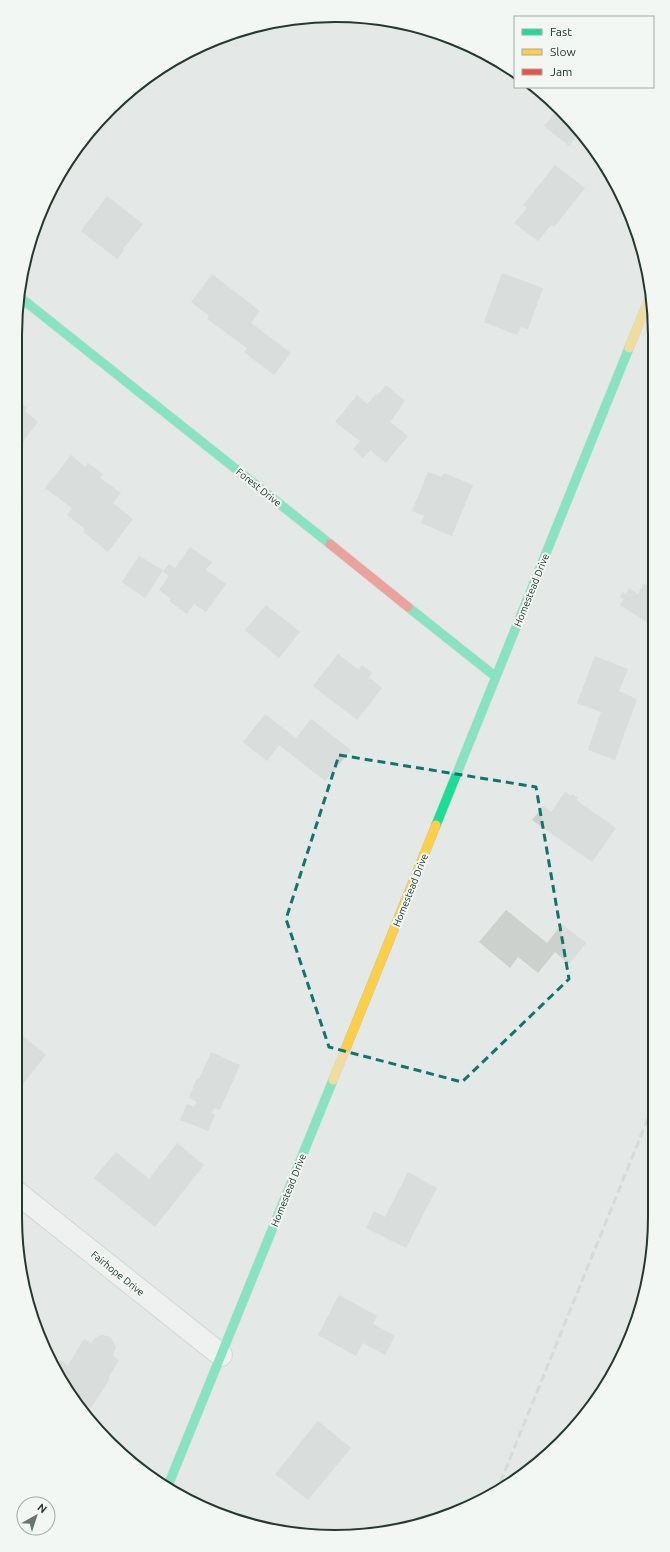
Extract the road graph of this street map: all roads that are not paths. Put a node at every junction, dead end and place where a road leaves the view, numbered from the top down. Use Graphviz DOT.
graph roads {
  1 [pos="24,301"];
  2 [pos="646,306"];
  3 [pos="496,677"];
  4 [pos="22,1197"];
  5 [pos="221,1355"];
  6 [pos="169,1482"];
  1 -- 3 [label="street, Forest Drive"];
  2 -- 3 [label="street, Homestead Drive"];
  3 -- 5 [label="street, Homestead Drive"];
  4 -- 5 [label="street, Fairhope Drive"];
  5 -- 6 [label="street, Homestead Drive"];
}
